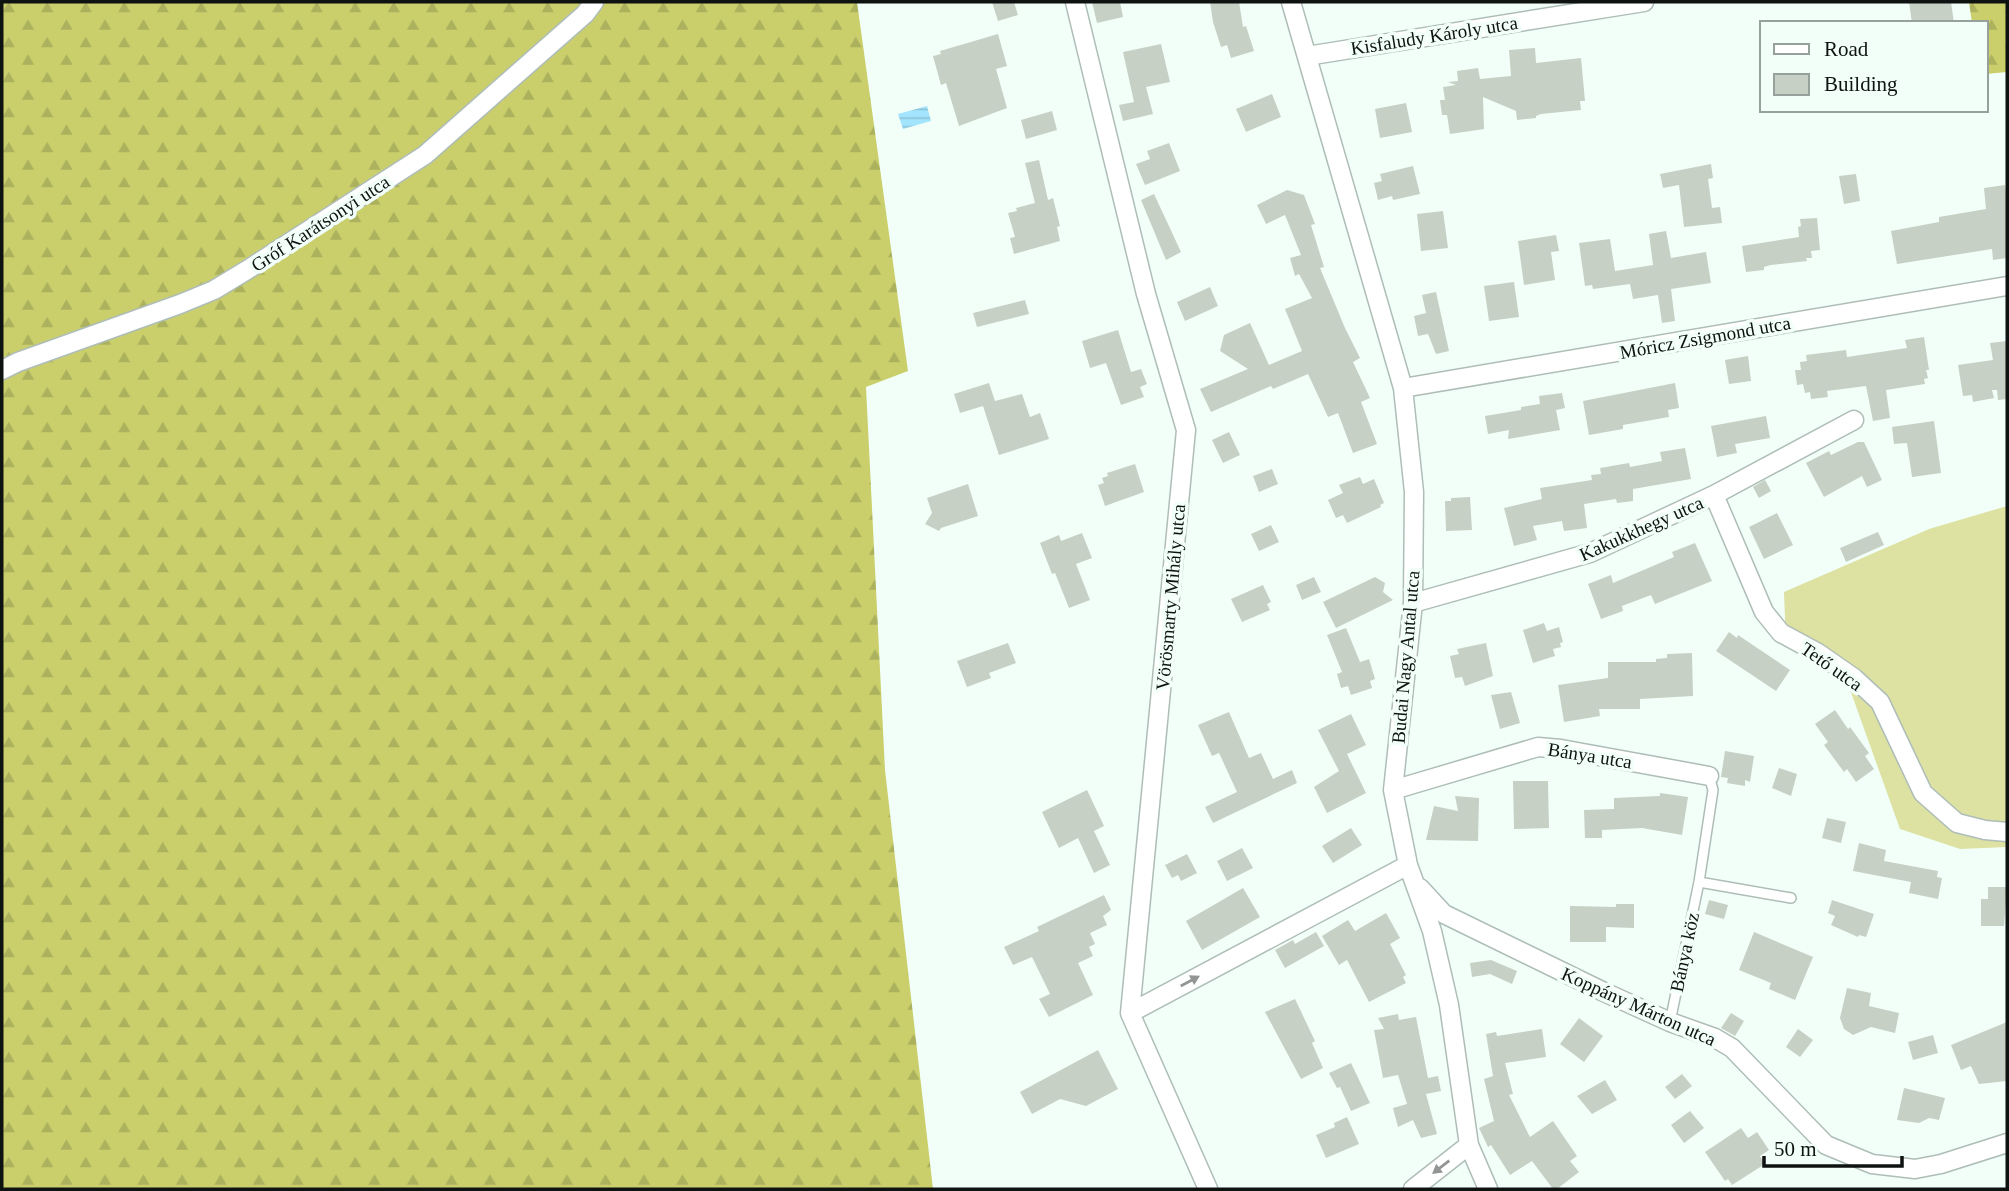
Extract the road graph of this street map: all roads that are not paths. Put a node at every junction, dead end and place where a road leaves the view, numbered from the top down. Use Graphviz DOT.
graph roads {
  1 [pos="594,2"];
  2 [pos="1075,2"];
  3 [pos="1291,2"];
  4 [pos="1644,2"];
  5 [pos="1307,56"];
  6 [pos="2007,286"];
  7 [pos="2,370"];
  8 [pos="1403,388"];
  9 [pos="1854,420"];
  10 [pos="1714,495"];
  11 [pos="1413,603"];
  12 [pos="1709,776"];
  13 [pos="1393,790"];
  14 [pos="2007,832"];
  15 [pos="1408,865"];
  16 [pos="1699,882"];
  17 [pos="1416,883"];
  18 [pos="1791,898"];
  19 [pos="1130,1013"];
  20 [pos="1670,1022"];
  21 [pos="2007,1143"];
  22 [pos="1469,1145"];
  23 [pos="1208,1189"];
  24 [pos="1413,1189"];
  25 [pos="1488,1189"];
  1 -- 7 [label="street, Gróf Karátsonyi utca"];
  2 -- 19 [label="street, Vörösmarty Mihály utca"];
  3 -- 5 [label="street, Budai Nagy Antal utca"];
  4 -- 5 [label="street, Kisfaludy Károly utca"];
  5 -- 8 [label="street, Budai Nagy Antal utca"];
  6 -- 8 [label="street, Móricz Zsigmond utca"];
  8 -- 11 [label="street, Budai Nagy Antal utca"];
  9 -- 10 [label="street, Kakukkhegy utca"];
  10 -- 11 [label="street, Kakukkhegy utca"];
  10 -- 14 [label="street, Tető utca"];
  11 -- 13 [label="street, Budai Nagy Antal utca"];
  12 -- 13 [label="street, Bánya utca"];
  12 -- 16 [label="lane, Bánya köz"];
  13 -- 15 [label="street, Budai Nagy Antal utca"];
  15 -- 17 [label="street, Budai Nagy Antal utca"];
  19 -- 15 [label="street, one-way"];
  16 -- 18 [label="lane"];
  16 -- 20 [label="lane, Bánya köz"];
  17 -- 20 [label="street, Koppány Márton utca"];
  17 -- 22 [label="street, Budai Nagy Antal utca"];
  19 -- 23 [label="street, Vörösmarty Mihály utca"];
  20 -- 21 [label="street, Koppány Márton utca"];
  22 -- 24 [label="street, one-way"];
  22 -- 25 [label="street, Budai Nagy Antal utca"];
}
